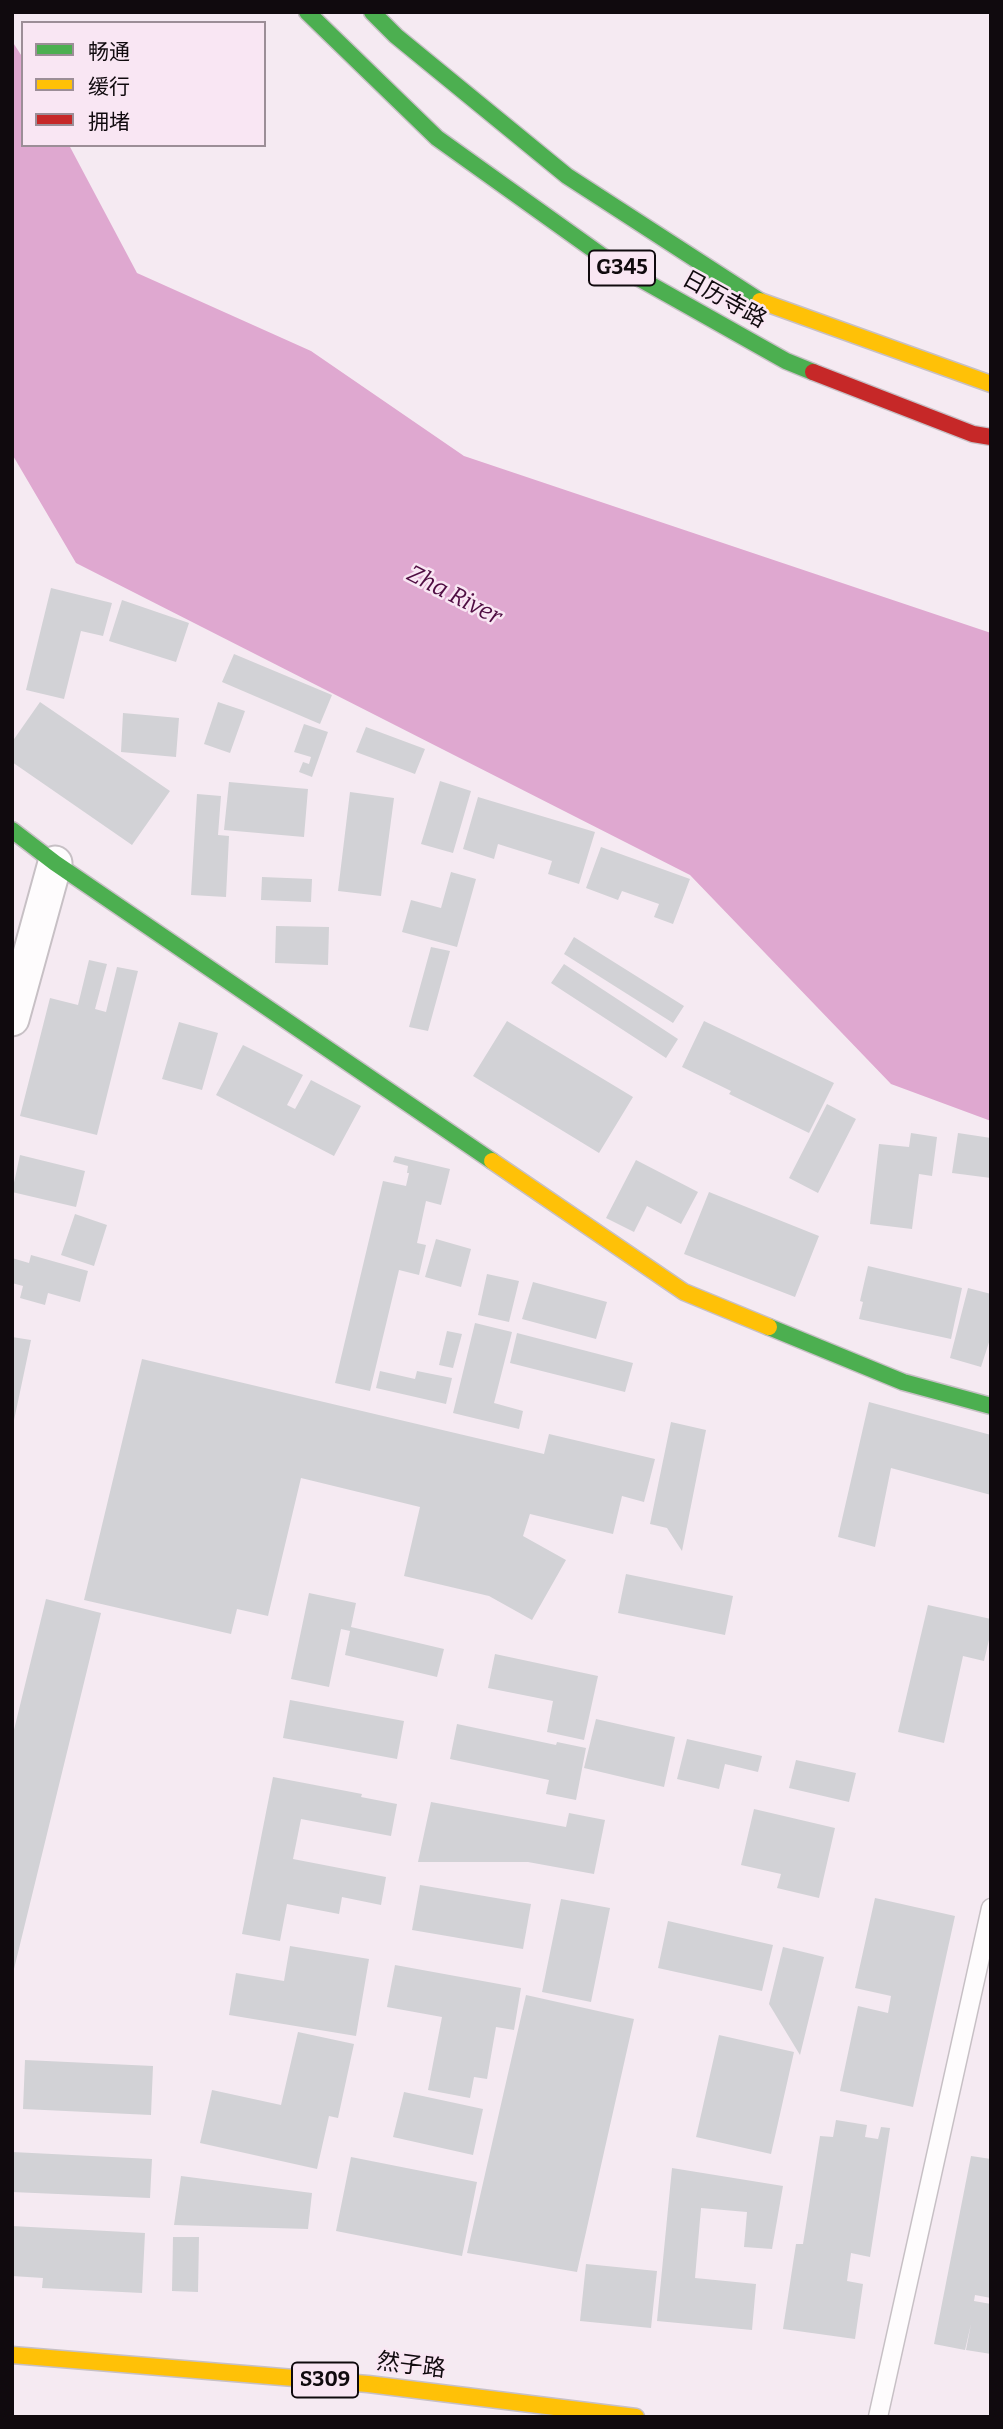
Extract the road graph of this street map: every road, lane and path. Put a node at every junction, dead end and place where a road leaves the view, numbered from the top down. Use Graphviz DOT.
graph roads {
  1 [pos="307,12"];
  2 [pos="372,12"];
  3 [pos="991,384"];
  4 [pos="991,437"];
  5 [pos="12,830"];
  6 [pos="55,863"];
  7 [pos="12,1019"];
  8 [pos="991,1406"];
  9 [pos="991,1908"];
  10 [pos="12,2355"];
  11 [pos="636,2417"];
  12 [pos="878,2417"];
  1 -- 4 [label="main road, 日历寺路 / G345"];
  2 -- 3 [label="main road, 日历寺路 / G345"];
  5 -- 6 [label="main road"];
  6 -- 7 [label="street"];
  6 -- 8 [label="main road"];
  9 -- 12 [label="lane"];
  10 -- 11 [label="main road, 然子路 / S309"];
}
